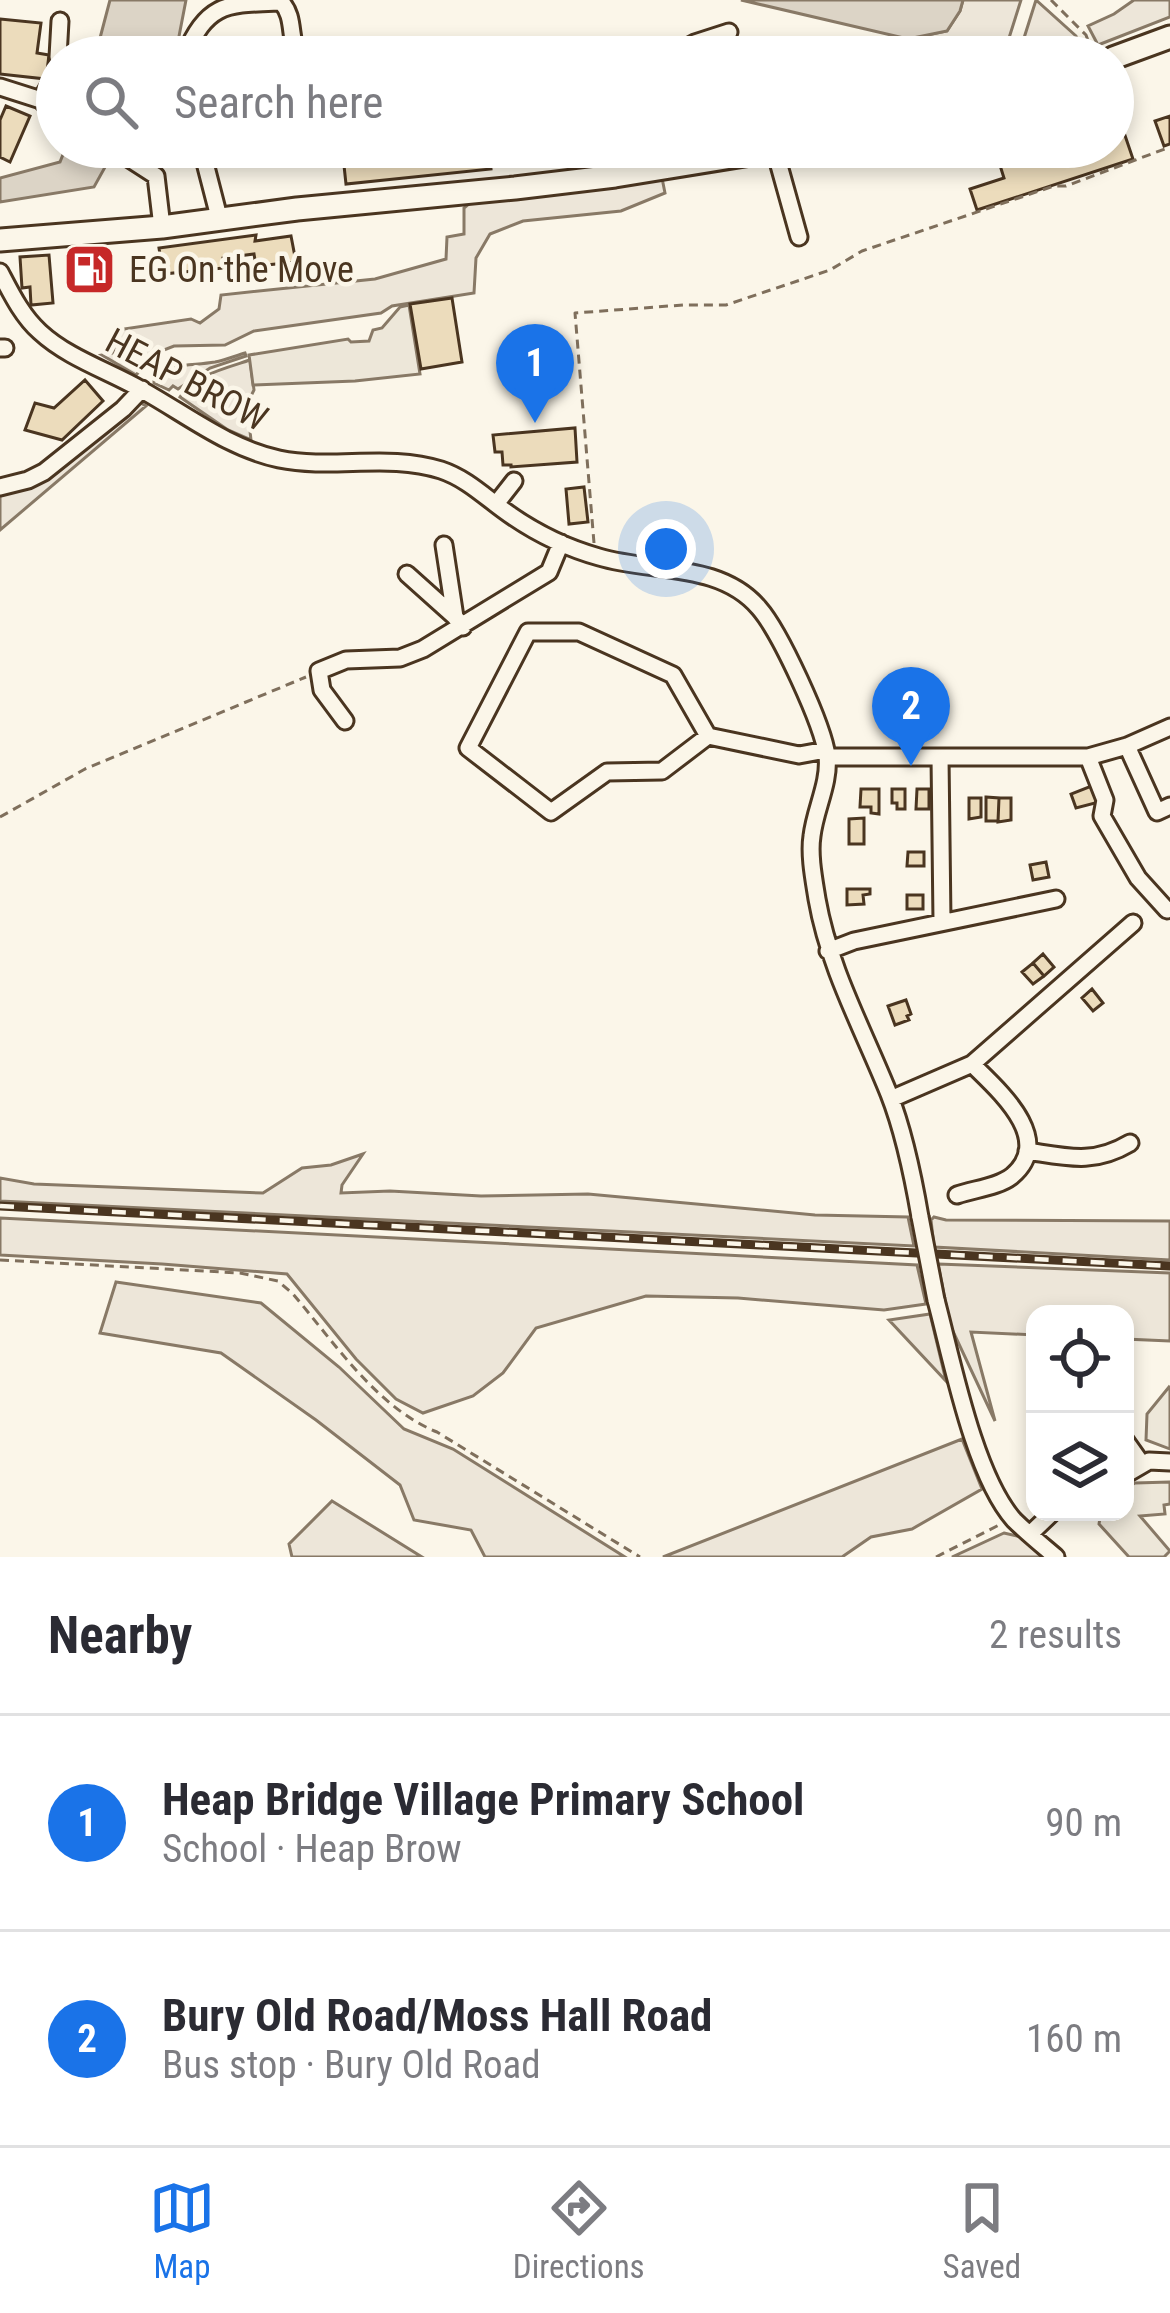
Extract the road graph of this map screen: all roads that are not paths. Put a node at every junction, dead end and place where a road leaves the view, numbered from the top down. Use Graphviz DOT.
graph roads {
  1 [pos="60,21"];
  2 [pos="729,32"];
  3 [pos="59,36"];
  4 [pos="194,36"];
  5 [pos="292,36"];
  6 [pos="716,36"];
  7 [pos="1170,37"];
  8 [pos="1134,50"];
  9 [pos="0,87"];
  10 [pos="36,99"];
  11 [pos="144,168"];
  12 [pos="205,168"];
  13 [pos="614,168"];
  14 [pos="665,168"];
  15 [pos="787,168"];
  16 [pos="615,176"];
  17 [pos="220,221"];
  18 [pos="162,227"];
  19 [pos="799,237"];
  20 [pos="0,241"];
  21 [pos="0,272"];
  22 [pos="142,389"];
  23 [pos="514,481"];
  24 [pos="0,487"];
  25 [pos="496,504"];
  26 [pos="561,543"];
  27 [pos="444,545"];
  28 [pos="407,574"];
  29 [pos="459,622"];
  30 [pos="345,721"];
  31 [pos="1170,727"];
  32 [pos="708,736"];
  33 [pos="1127,746"];
  34 [pos="826,753"];
  35 [pos="940,757"];
  36 [pos="1088,757"];
  37 [pos="1170,806"];
  38 [pos="1056,898"];
  39 [pos="1167,910"];
  40 [pos="942,921"];
  41 [pos="1132,923"];
  42 [pos="828,951"];
  43 [pos="972,1064"];
  44 [pos="891,1099"];
  45 [pos="1130,1144"];
  46 [pos="1027,1151"];
  47 [pos="957,1196"];
  48 [pos="1134,1449"];
  49 [pos="1170,1462"];
  50 [pos="1142,1464"];
  51 [pos="1134,1469"];
  52 [pos="1044,1521"];
  53 [pos="1030,1534"];
  54 [pos="1056,1557"];
  1 -- 3 [label="street"];
  2 -- 6 [label="street"];
  4 -- 5 [label="street"];
  7 -- 8 [label="highway"];
  9 -- 10 [label="street"];
  11 -- 18 [label="street"];
  12 -- 17 [label="street"];
  13 -- 16 [label="street"];
  14 -- 16 [label="highway"];
  15 -- 19 [label="street"];
  16 -- 17 [label="highway"];
  17 -- 18 [label="highway"];
  18 -- 20 [label="highway"];
  21 -- 22 [label="street, HEAP BROW"];
  22 -- 24 [label="street"];
  22 -- 25 [label="street, HEAP BROW"];
  23 -- 25 [label="street"];
  25 -- 26 [label="street, HEAP BROW"];
  26 -- 29 [label="street"];
  26 -- 34 [label="street, HEAP BROW"];
  27 -- 29 [label="street"];
  28 -- 29 [label="street"];
  29 -- 30 [label="street"];
  31 -- 33 [label="street"];
  32 -- 32 [label="street"];
  32 -- 34 [label="street"];
  33 -- 36 [label="street"];
  33 -- 37 [label="street"];
  34 -- 35 [label="street"];
  34 -- 42 [label="street"];
  35 -- 36 [label="street"];
  35 -- 40 [label="street"];
  36 -- 39 [label="street"];
  38 -- 40 [label="street"];
  40 -- 42 [label="street"];
  41 -- 43 [label="street"];
  42 -- 44 [label="street"];
  43 -- 44 [label="street"];
  43 -- 46 [label="street"];
  44 -- 53 [label="street, bridge"];
  45 -- 46 [label="street"];
  46 -- 47 [label="street"];
  48 -- 50 [label="street"];
  49 -- 50 [label="street"];
  50 -- 51 [label="street"];
  52 -- 53 [label="street"];
  53 -- 54 [label="street"];
}
